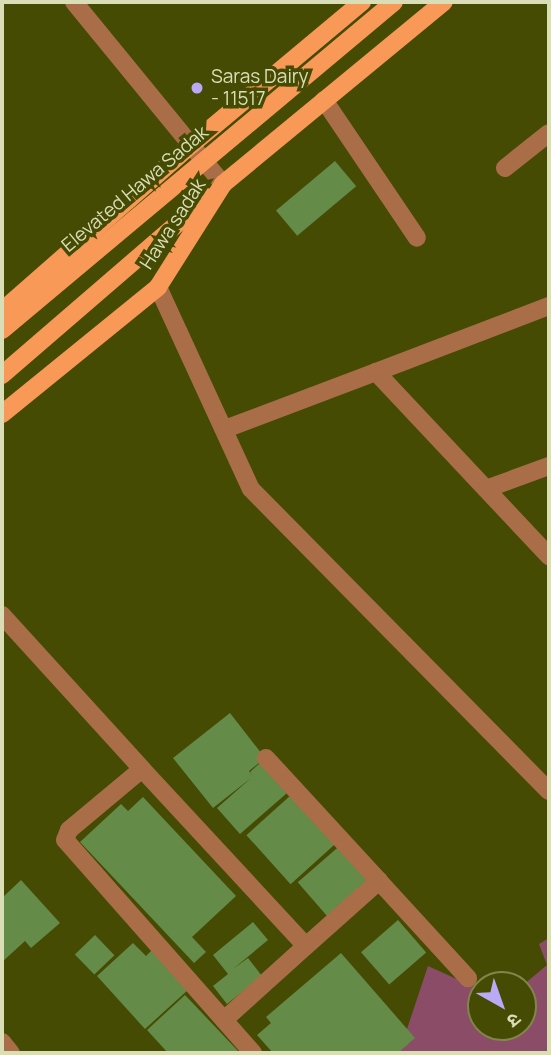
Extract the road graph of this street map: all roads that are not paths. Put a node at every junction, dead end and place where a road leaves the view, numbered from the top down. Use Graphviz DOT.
graph roads {
  1 [pos="74,2"];
  2 [pos="362,2"];
  3 [pos="394,2"];
  4 [pos="444,2"];
  5 [pos="324,100"];
  6 [pos="549,133"];
  7 [pos="191,145"];
  8 [pos="505,168"];
  9 [pos="223,184"];
  10 [pos="417,238"];
  11 [pos="158,287"];
  12 [pos="4,304"];
  13 [pos="549,306"];
  14 [pos="2,330"];
  15 [pos="376,372"];
  16 [pos="2,375"];
  17 [pos="2,414"];
  18 [pos="225,429"];
  19 [pos="549,466"];
  20 [pos="486,489"];
  21 [pos="549,556"];
  22 [pos="2,615"];
  23 [pos="266,758"];
  24 [pos="142,769"];
  25 [pos="549,791"];
  26 [pos="379,881"];
  27 [pos="306,946"];
  28 [pos="467,977"];
  29 [pos="224,1020"];
  30 [pos="2,1042"];
  31 [pos="11,1053"];
  32 [pos="253,1053"];
  1 -- 7 [label="street"];
  2 -- 7 [label="main road, Hawa sadak"];
  3 -- 14 [label="main road, Elevated Hawa Sadak, bridge"];
  4 -- 5 [label="main road, Hawa sadak"];
  5 -- 9 [label="main road, Hawa sadak"];
  5 -- 10 [label="street"];
  6 -- 8 [label="street"];
  7 -- 9 [label="street"];
  7 -- 12 [label="main road, Hawa sadak"];
  9 -- 11 [label="main road, Hawa sadak"];
  9 -- 16 [label="main road"];
  11 -- 17 [label="main road, Hawa sadak"];
  11 -- 18 [label="street"];
  13 -- 15 [label="street"];
  15 -- 18 [label="street"];
  15 -- 20 [label="street"];
  18 -- 25 [label="street"];
  19 -- 20 [label="street"];
  20 -- 21 [label="street"];
  22 -- 24 [label="street"];
  23 -- 26 [label="street"];
  24 -- 27 [label="street"];
  24 -- 29 [label="street"];
  26 -- 27 [label="street"];
  26 -- 28 [label="street"];
  27 -- 29 [label="street"];
  29 -- 32 [label="street"];
  30 -- 31 [label="street"];
}
